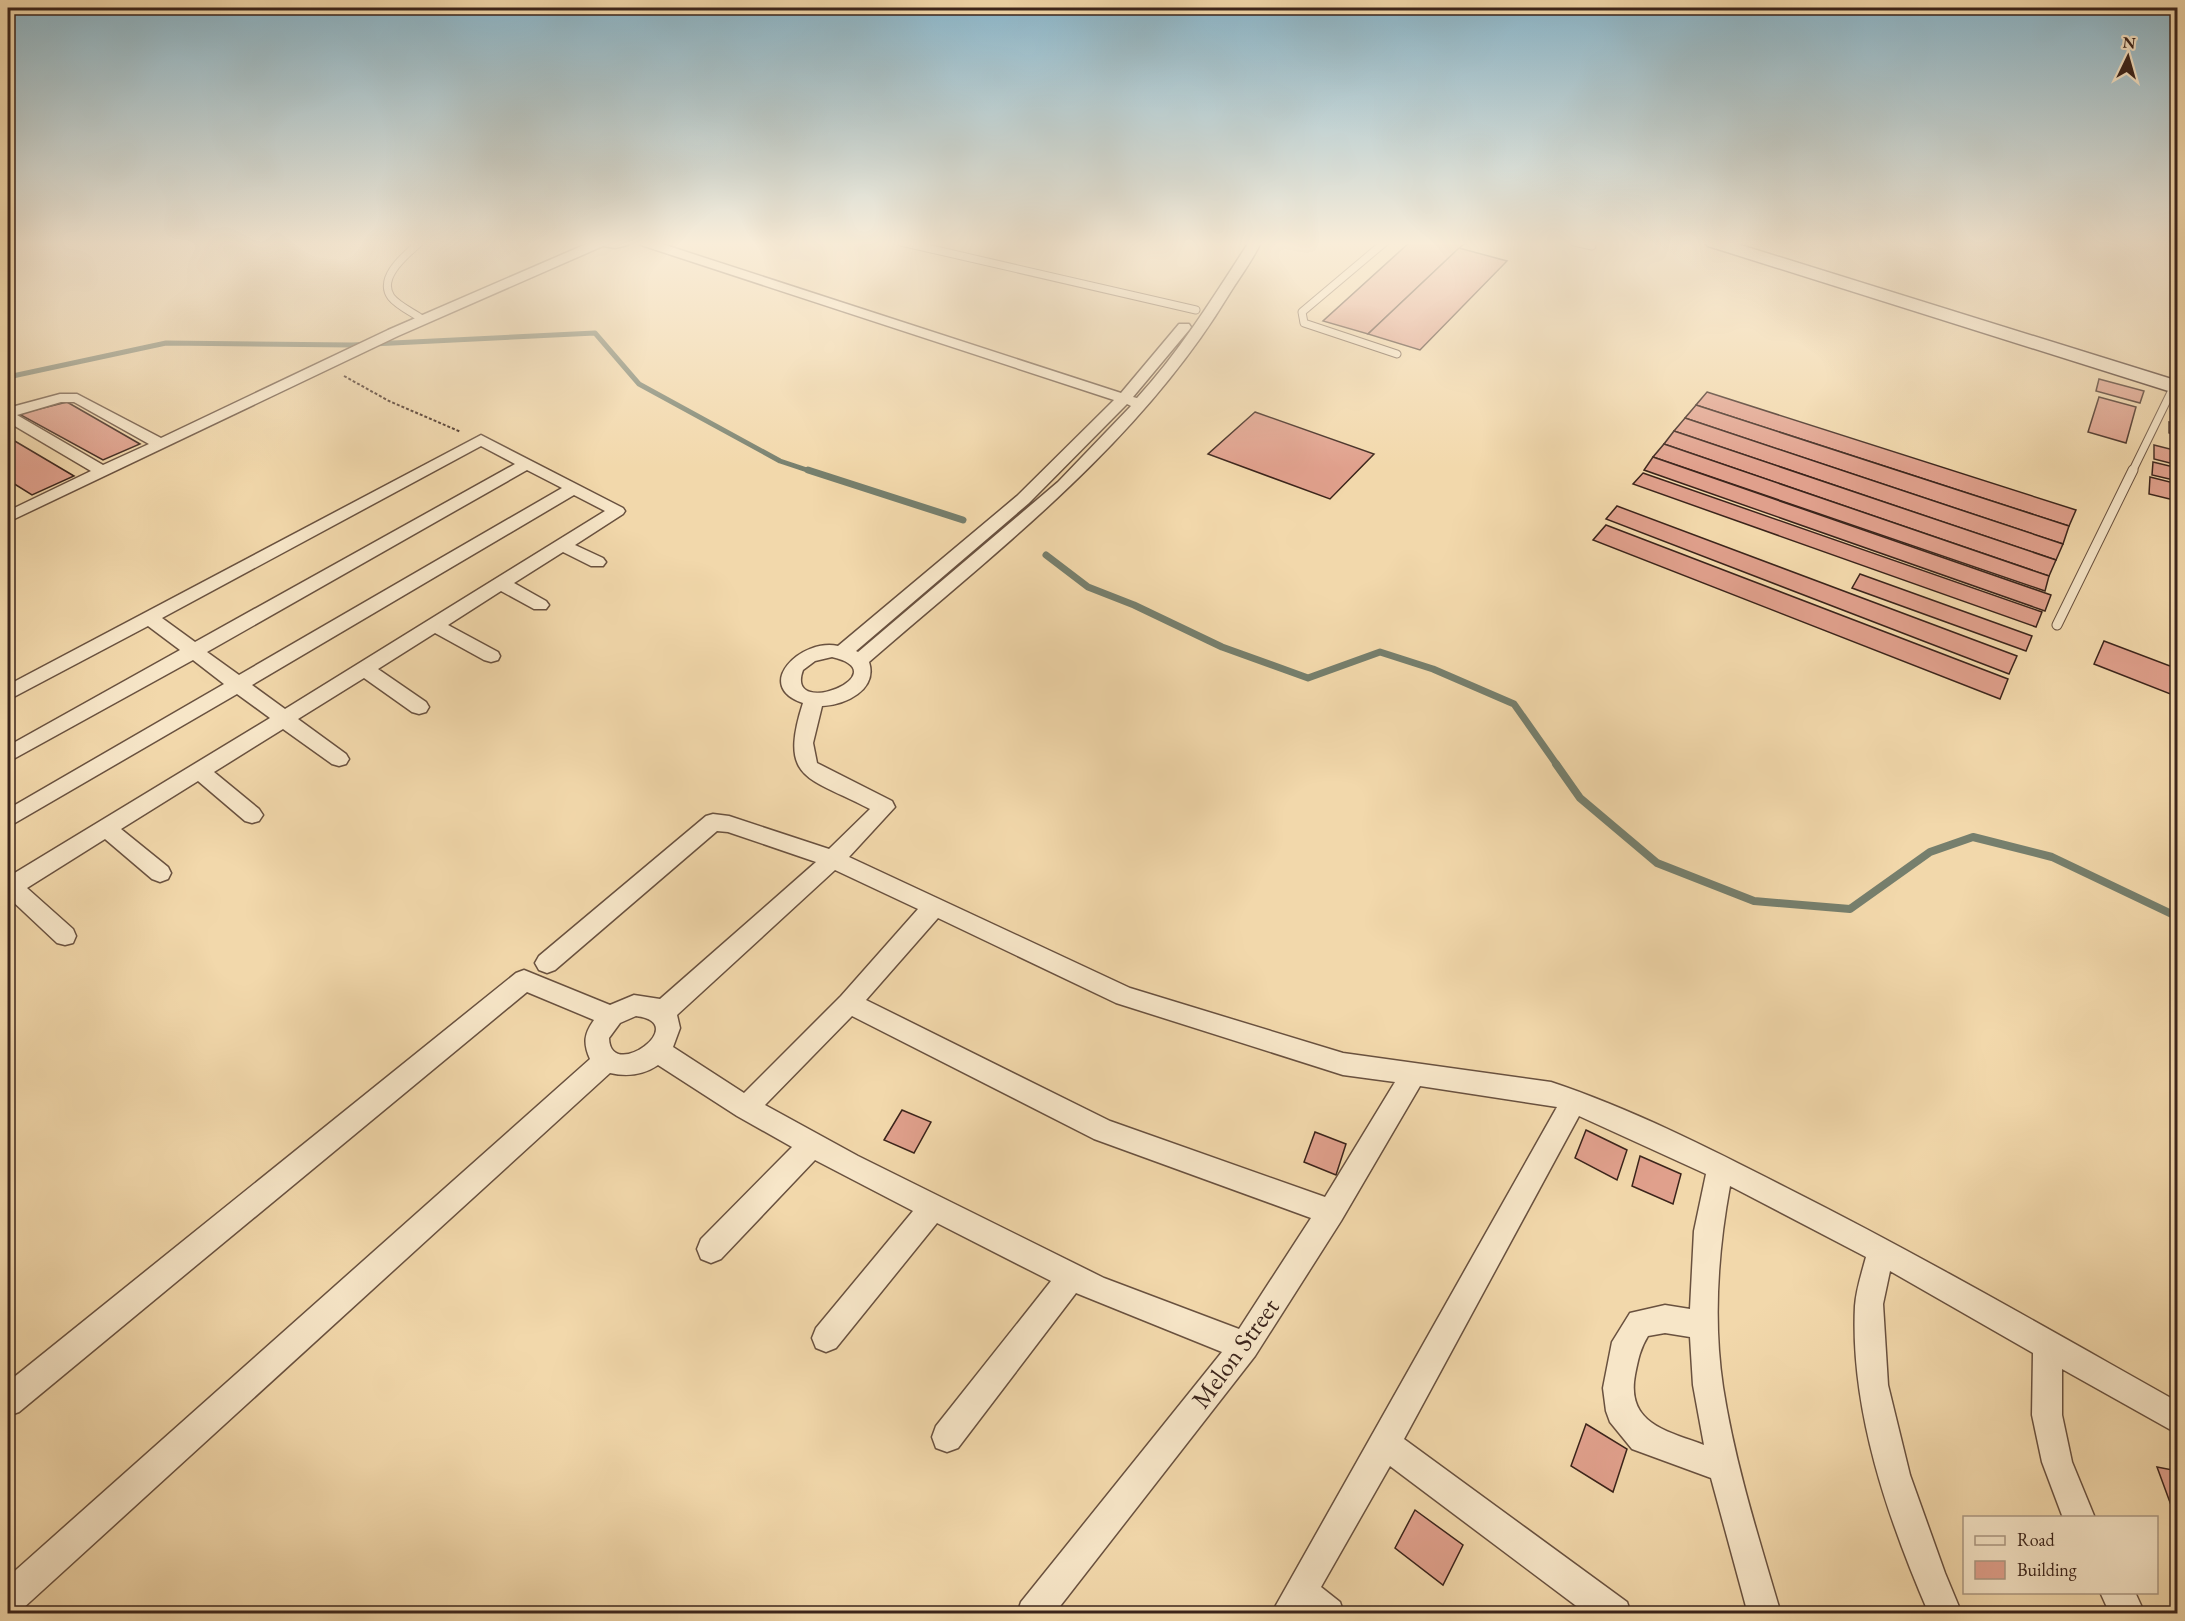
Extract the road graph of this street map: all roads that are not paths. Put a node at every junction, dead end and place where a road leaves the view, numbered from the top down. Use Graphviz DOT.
graph roads {
  1 [pos="419,318"];
  2 [pos="427,318"];
  3 [pos="876,318"];
  4 [pos="1196,318"];
  5 [pos="1303,318"];
  6 [pos="1955,318"];
  7 [pos="422,320"];
  8 [pos="1396,354"];
  9 [pos="1161,370"];
  10 [pos="2176,387"];
  11 [pos="1124,399"];
  12 [pos="1140,404"];
  13 [pos="8,415"];
  14 [pos="1106,419"];
  15 [pos="1122,424"];
  16 [pos="161,444"];
  17 [pos="527,464"];
  18 [pos="103,472"];
  19 [pos="1048,478"];
  20 [pos="1064,484"];
  21 [pos="574,488"];
  22 [pos="12,510"];
  23 [pos="998,531"];
  24 [pos="562,545"];
  25 [pos="597,562"];
  26 [pos="501,584"];
  27 [pos="540,605"];
  28 [pos="149,617"];
  29 [pos="2057,624"];
  30 [pos="435,625"];
  31 [pos="195,652"];
  32 [pos="491,656"];
  33 [pos="851,656"];
  34 [pos="364,669"];
  35 [pos="240,685"];
  36 [pos="8,693"];
  37 [pos="814,700"];
  38 [pos="418,707"];
  39 [pos="284,719"];
  40 [pos="8,755"];
  41 [pos="339,759"];
  42 [pos="199,771"];
  43 [pos="252,815"];
  44 [pos="8,819"];
  45 [pos="106,828"];
  46 [pos="833,859"];
  47 [pos="160,873"];
  48 [pos="9,887"];
  49 [pos="934,906"];
  50 [pos="65,936"];
  51 [pos="547,963"];
  52 [pos="849,1003"];
  53 [pos="663,1012"];
  54 [pos="611,1016"];
  55 [pos="658,1051"];
  56 [pos="606,1061"];
  57 [pos="1413,1075"];
  58 [pos="1574,1101"];
  59 [pos="746,1108"];
  60 [pos="813,1144"];
  61 [pos="1720,1167"];
  62 [pos="933,1207"];
  63 [pos="1331,1212"];
  64 [pos="711,1249"];
  65 [pos="1881,1250"];
  66 [pos="1072,1276"];
  67 [pos="1704,1325"];
  68 [pos="826,1338"];
  69 [pos="1245,1346"];
  70 [pos="2048,1346"];
  71 [pos="8,1401"];
  72 [pos="2178,1419"];
  73 [pos="947,1437"];
  74 [pos="1384,1443"];
  75 [pos="1723,1467"];
  76 [pos="2078,1516"];
  77 [pos="2117,1594"];
  78 [pos="8,1599"];
  79 [pos="1294,1602"];
  80 [pos="1033,1614"];
  81 [pos="1328,1614"];
  82 [pos="1615,1614"];
  83 [pos="1765,1614"];
  84 [pos="1946,1614"];
  85 [pos="2129,1614"];
  1 -- 7 [label="lane"];
  2 -- 7 [label="street"];
  3 -- 11 [label="street"];
  4 -- 9 [label="street"];
  5 -- 8 [label="lane"];
  6 -- 10 [label="main road"];
  7 -- 16 [label="street"];
  9 -- 11 [label="street"];
  9 -- 12 [label="street"];
  10 -- 29 [label="lane"];
  11 -- 12 [label="street"];
  11 -- 14 [label="street"];
  12 -- 15 [label="street"];
  13 -- 16 [label="street"];
  13 -- 18 [label="street"];
  14 -- 15 [label="street"];
  14 -- 19 [label="street"];
  15 -- 20 [label="street"];
  16 -- 18 [label="street"];
  17 -- 21 [label="street"];
  17 -- 28 [label="street"];
  17 -- 31 [label="street"];
  18 -- 22 [label="street"];
  19 -- 20 [label="street"];
  19 -- 23 [label="street"];
  20 -- 23 [label="street"];
  21 -- 24 [label="street"];
  21 -- 35 [label="street"];
  23 -- 33 [label="street"];
  24 -- 25 [label="street"];
  24 -- 26 [label="street"];
  26 -- 27 [label="street"];
  26 -- 30 [label="street"];
  28 -- 31 [label="street"];
  28 -- 36 [label="street"];
  30 -- 32 [label="street"];
  30 -- 34 [label="street"];
  31 -- 35 [label="street"];
  31 -- 40 [label="street"];
  33 -- 37 [label="street"];
  33 -- 37 [label="street"];
  34 -- 38 [label="street"];
  34 -- 39 [label="street"];
  35 -- 39 [label="street"];
  35 -- 44 [label="street"];
  37 -- 46 [label="street"];
  39 -- 41 [label="street"];
  39 -- 42 [label="street"];
  42 -- 43 [label="street"];
  42 -- 45 [label="street"];
  45 -- 47 [label="street"];
  45 -- 48 [label="street"];
  46 -- 49 [label="street"];
  46 -- 51 [label="street"];
  46 -- 53 [label="street"];
  48 -- 50 [label="street"];
  49 -- 52 [label="street"];
  49 -- 57 [label="street"];
  52 -- 59 [label="street"];
  52 -- 63 [label="street"];
  53 -- 54 [label="street"];
  53 -- 55 [label="street"];
  54 -- 56 [label="street"];
  54 -- 71 [label="street"];
  55 -- 56 [label="street"];
  55 -- 59 [label="street"];
  56 -- 78 [label="street"];
  57 -- 58 [label="street"];
  57 -- 63 [label="street, Melon Street"];
  58 -- 61 [label="street"];
  58 -- 74 [label="street"];
  59 -- 60 [label="street"];
  60 -- 62 [label="street"];
  60 -- 64 [label="street"];
  61 -- 65 [label="street"];
  61 -- 67 [label="street"];
  62 -- 66 [label="street"];
  62 -- 68 [label="street"];
  63 -- 69 [label="street, Melon Street"];
  65 -- 70 [label="street"];
  65 -- 84 [label="street"];
  66 -- 69 [label="street"];
  66 -- 73 [label="street"];
  67 -- 75 [label="street"];
  67 -- 75 [label="street"];
  69 -- 80 [label="street, Melon Street"];
  70 -- 72 [label="street"];
  70 -- 76 [label="street"];
  74 -- 79 [label="street"];
  74 -- 82 [label="street"];
  75 -- 83 [label="street"];
  77 -- 85 [label="street"];
  79 -- 81 [label="street"];
}
